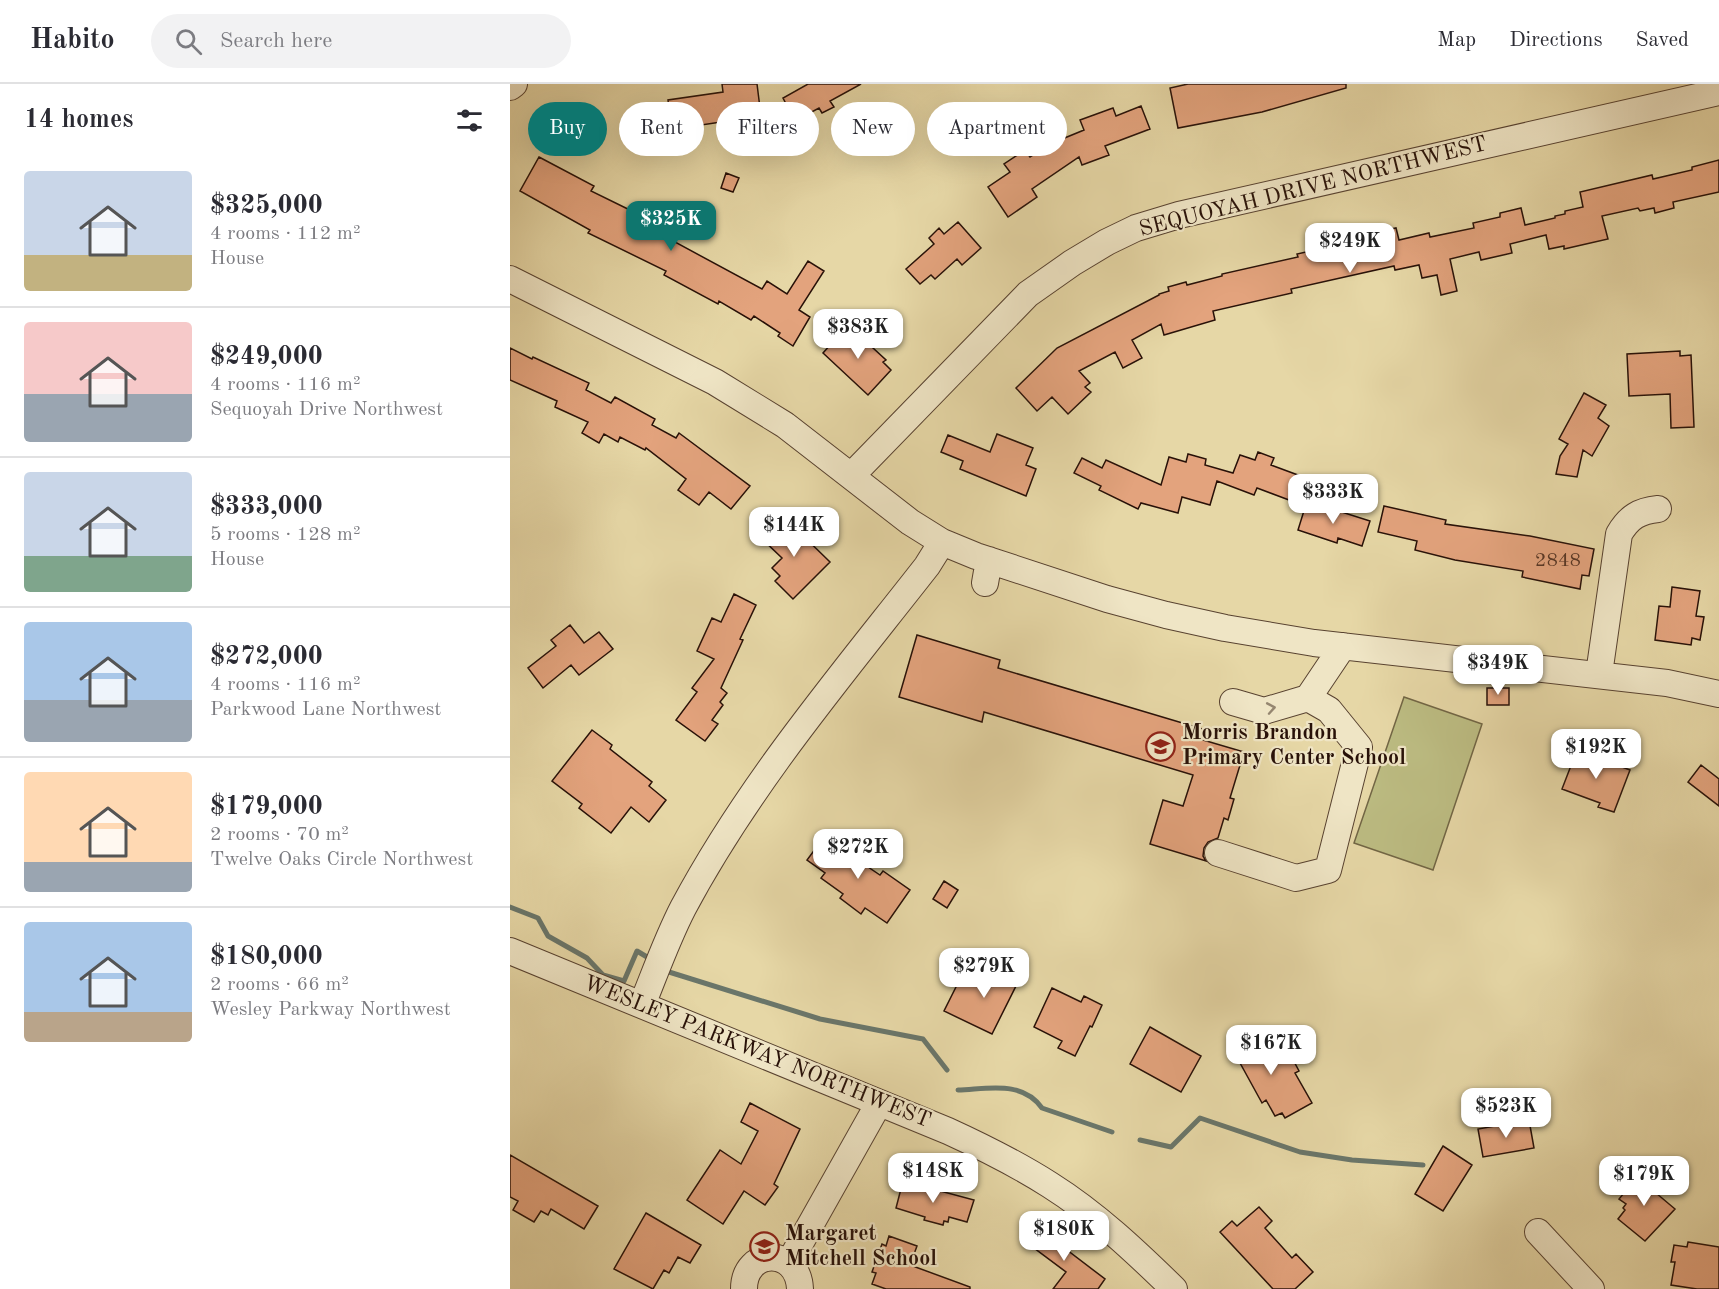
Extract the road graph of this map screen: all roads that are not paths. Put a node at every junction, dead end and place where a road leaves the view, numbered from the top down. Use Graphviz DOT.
graph roads {
  1 [pos="514,84"];
  2 [pos="510,87"];
  3 [pos="1719,92"];
  4 [pos="510,279"];
  5 [pos="852,475"];
  6 [pos="1658,509"];
  7 [pos="942,542"];
  8 [pos="1343,646"];
  9 [pos="1599,674"];
  10 [pos="1719,694"];
  11 [pos="1308,698"];
  12 [pos="1233,702"];
  13 [pos="1218,854"];
  14 [pos="510,951"];
  15 [pos="642,1005"];
  16 [pos="879,1103"];
  17 [pos="1538,1232"];
  18 [pos="789,1263"];
  19 [pos="744,1289"];
  20 [pos="800,1289"];
  21 [pos="1174,1289"];
  22 [pos="1591,1289"];
  1 -- 2 [label="street"];
  3 -- 5 [label="street, SEQUOYAH DRIVE NORTHWEST"];
  4 -- 5 [label="street"];
  5 -- 7 [label="street"];
  6 -- 9 [label="street"];
  7 -- 8 [label="street"];
  7 -- 15 [label="street"];
  8 -- 9 [label="street"];
  8 -- 11 [label="street"];
  9 -- 10 [label="street"];
  12 -- 11 [label="street, one-way"];
  11 -- 13 [label="street"];
  14 -- 15 [label="street, WESLEY PARKWAY NORTHWEST"];
  15 -- 16 [label="street, WESLEY PARKWAY NORTHWEST"];
  16 -- 18 [label="street"];
  16 -- 21 [label="street, WESLEY PARKWAY NORTHWEST"];
  17 -- 22 [label="street"];
  18 -- 19 [label="street"];
  18 -- 20 [label="street"];
}
